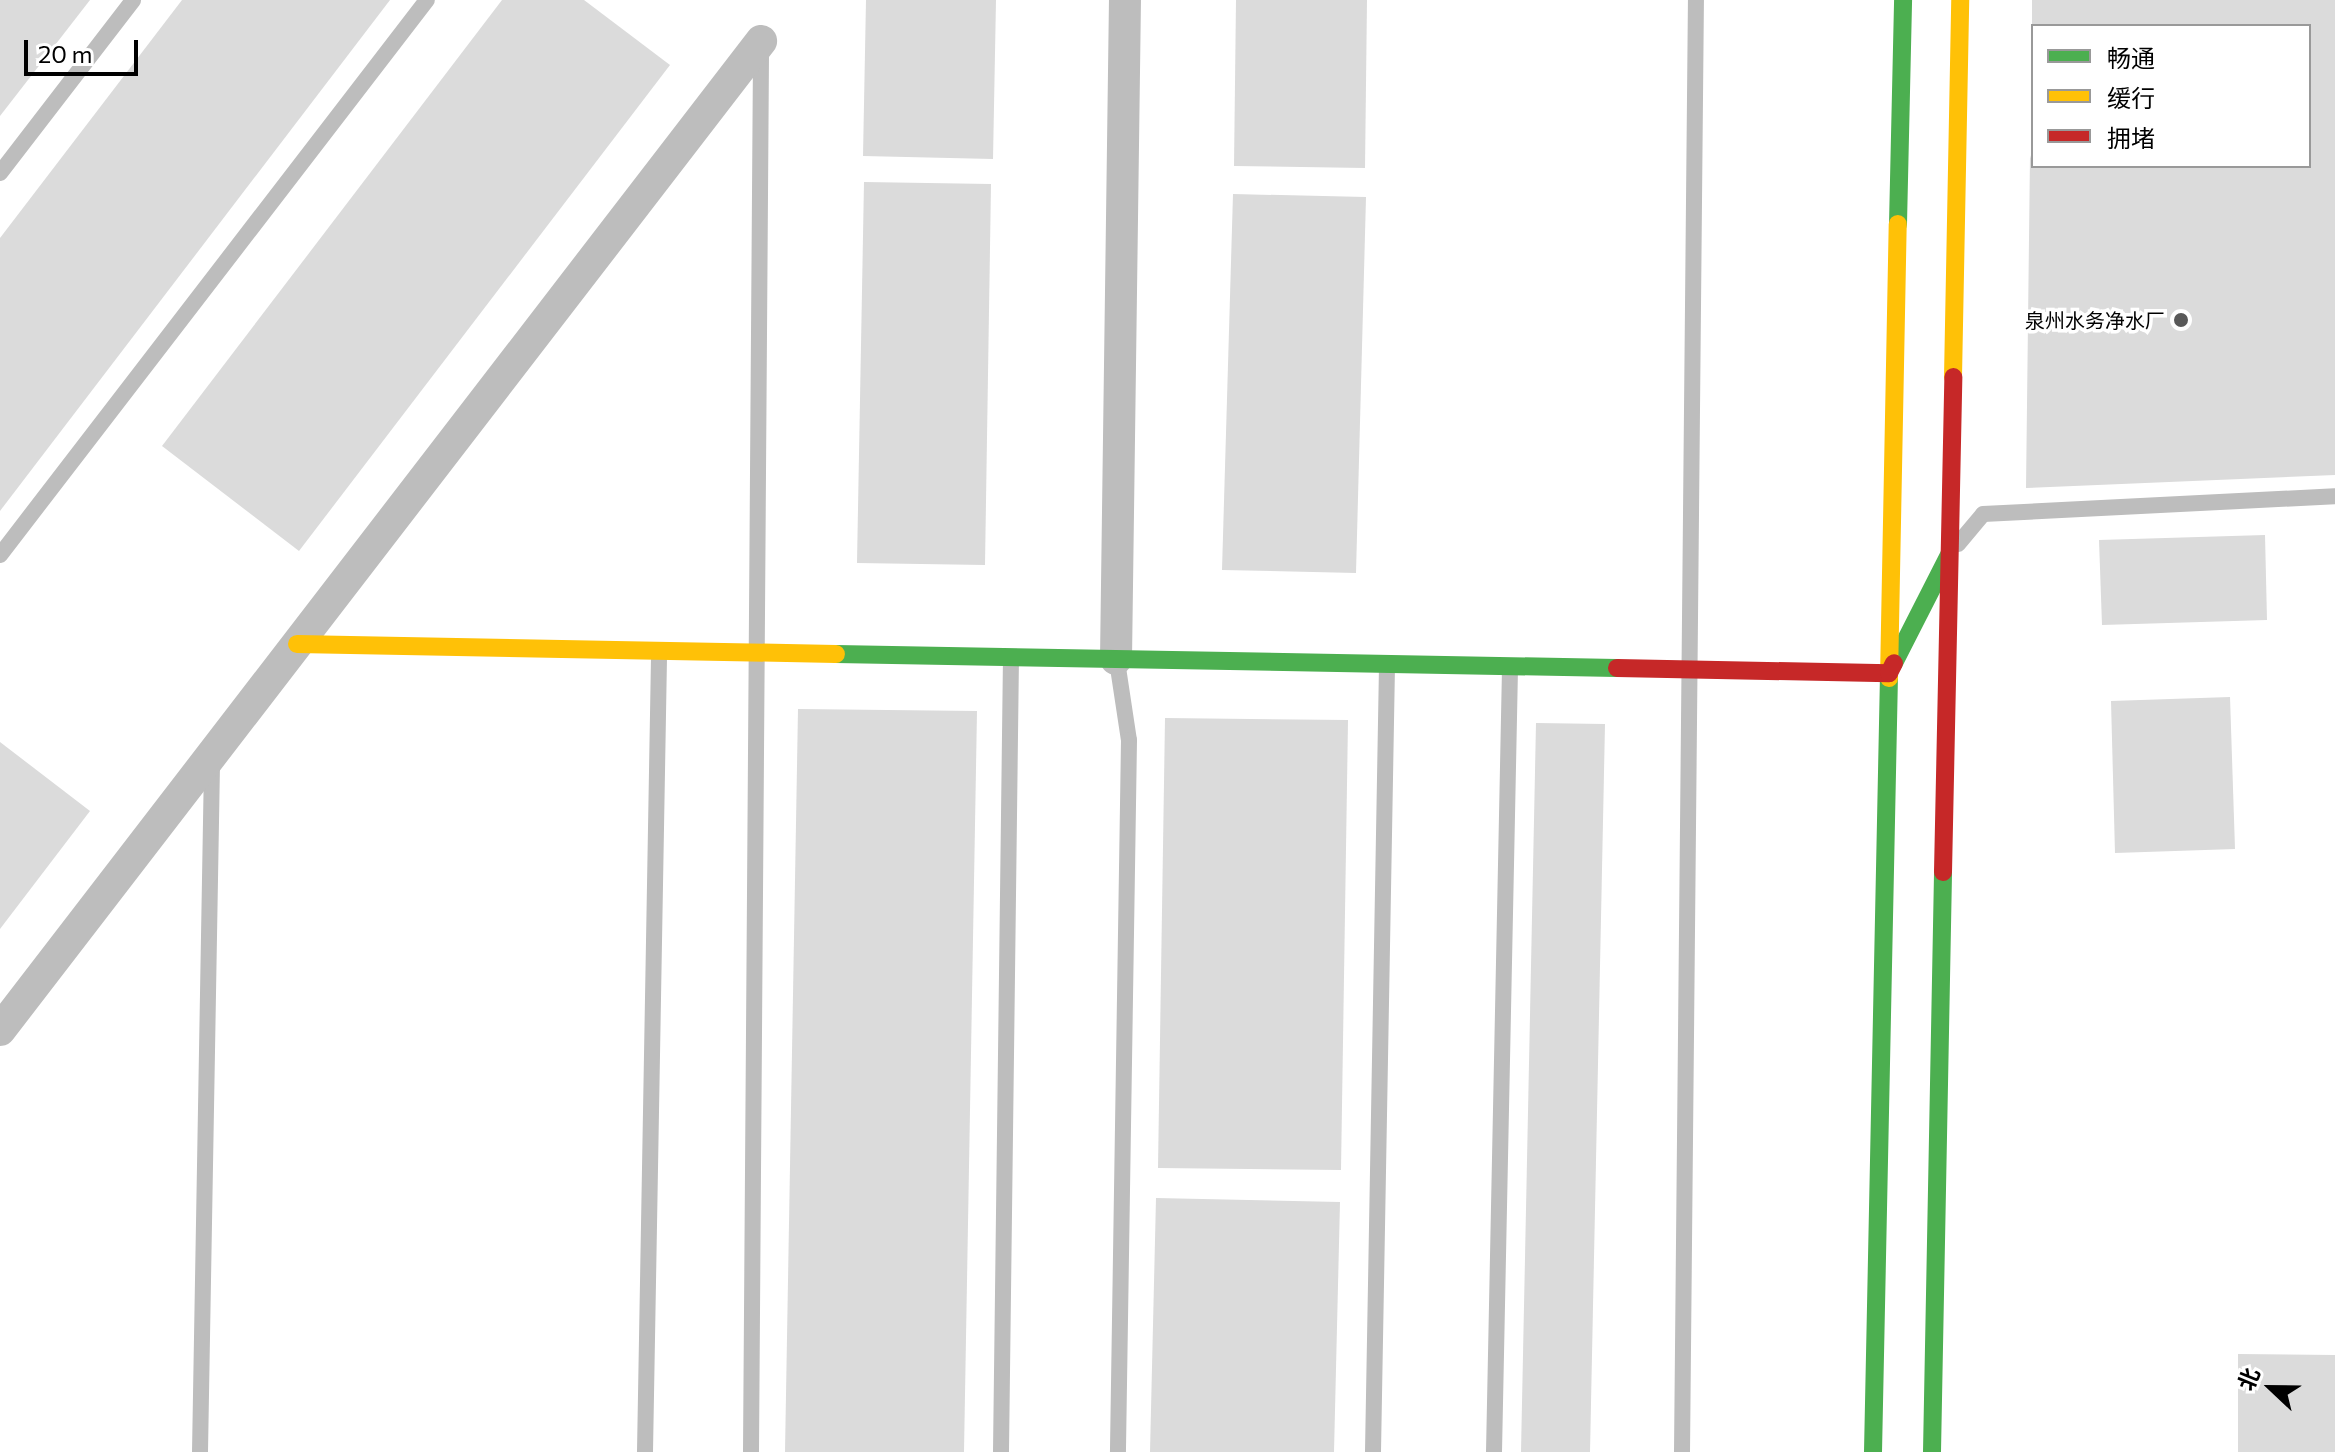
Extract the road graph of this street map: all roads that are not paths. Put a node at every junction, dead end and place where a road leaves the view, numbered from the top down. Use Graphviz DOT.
graph roads {
  1 [pos="133,0"];
  2 [pos="427,0"];
  3 [pos="1125,0"];
  4 [pos="1696,0"];
  5 [pos="1903,0"];
  6 [pos="1960,0"];
  7 [pos="761,41"];
  8 [pos="0,173"];
  9 [pos="2335,496"];
  10 [pos="0,555"];
  11 [pos="1949,555"];
  12 [pos="297,644"];
  13 [pos="659,650"];
  14 [pos="761,652"];
  15 [pos="1011,657"];
  16 [pos="1116,659"];
  17 [pos="1387,664"];
  18 [pos="1510,666"];
  19 [pos="1689,669"];
  20 [pos="1889,673"];
  21 [pos="212,754"];
  22 [pos="0,1030"];
  23 [pos="200,1452"];
  24 [pos="645,1452"];
  25 [pos="751,1452"];
  26 [pos="1001,1452"];
  27 [pos="1118,1452"];
  28 [pos="1373,1452"];
  29 [pos="1494,1452"];
  30 [pos="1682,1452"];
  31 [pos="1873,1452"];
  32 [pos="1932,1452"];
  1 -- 8 [label="lane"];
  2 -- 10 [label="lane"];
  3 -- 16 [label="street"];
  4 -- 19 [label="lane"];
  5 -- 20 [label="main road"];
  6 -- 11 [label="main road"];
  7 -- 12 [label="street"];
  7 -- 14 [label="lane"];
  9 -- 11 [label="lane"];
  11 -- 20 [label="main road"];
  11 -- 32 [label="main road"];
  12 -- 13 [label="main road"];
  12 -- 21 [label="street"];
  13 -- 14 [label="main road"];
  13 -- 24 [label="lane"];
  14 -- 15 [label="main road"];
  14 -- 25 [label="lane"];
  15 -- 16 [label="main road"];
  15 -- 26 [label="lane"];
  16 -- 17 [label="main road"];
  16 -- 27 [label="lane"];
  17 -- 18 [label="main road"];
  17 -- 28 [label="lane"];
  18 -- 19 [label="main road"];
  18 -- 29 [label="lane"];
  19 -- 20 [label="main road"];
  19 -- 30 [label="lane"];
  20 -- 31 [label="main road"];
  21 -- 22 [label="street"];
  21 -- 23 [label="lane"];
}
